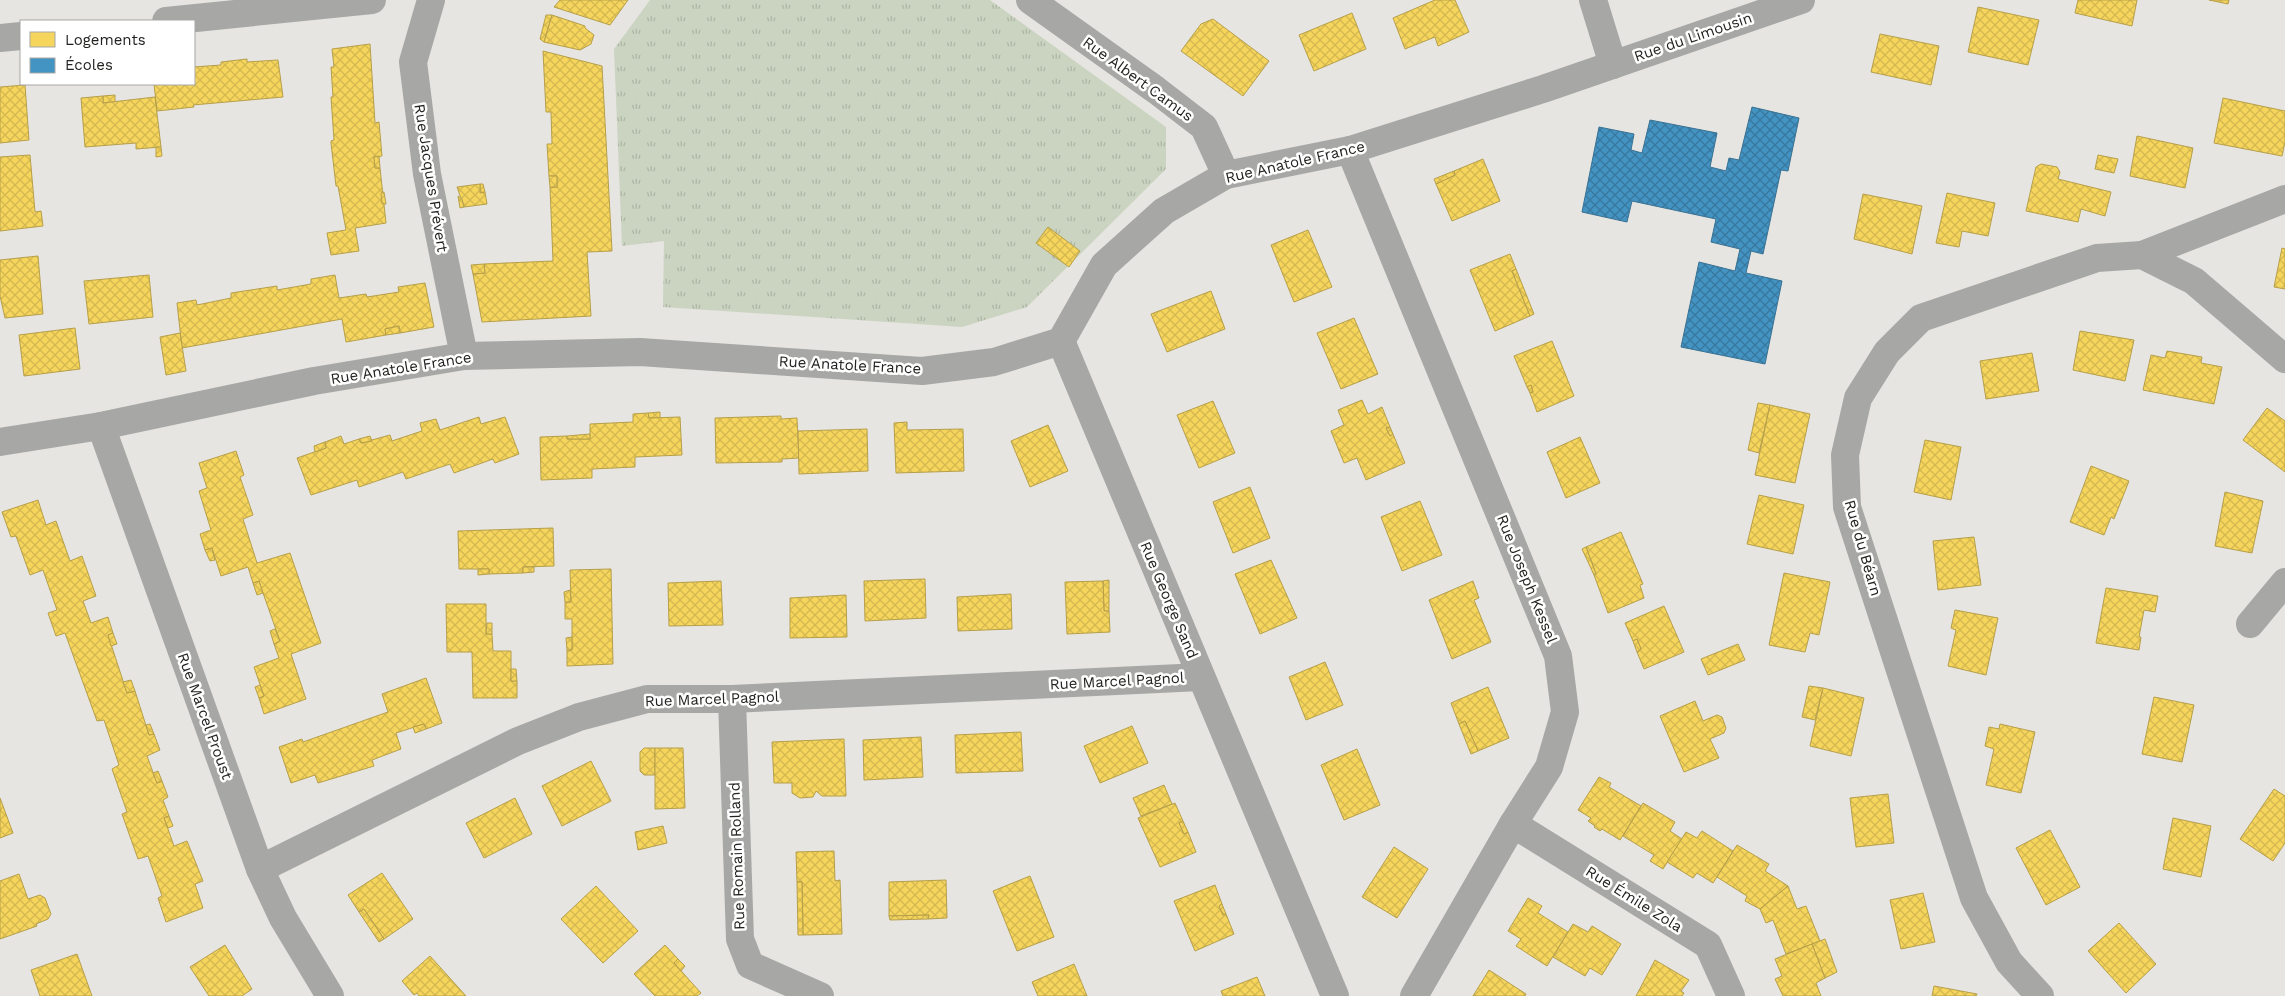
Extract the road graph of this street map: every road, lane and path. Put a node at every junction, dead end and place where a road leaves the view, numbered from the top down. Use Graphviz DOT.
graph roads {
  1 [pos="372,0"];
  2 [pos="431,0"];
  3 [pos="1030,0"];
  4 [pos="1593,0"];
  5 [pos="1801,0"];
  6 [pos="176,20"];
  7 [pos="20,36"];
  8 [pos="0,38"];
  9 [pos="1613,65"];
  10 [pos="1350,150"];
  11 [pos="1226,175"];
  12 [pos="2285,199"];
  13 [pos="2142,255"];
  14 [pos="1061,342"];
  15 [pos="464,356"];
  16 [pos="2285,359"];
  17 [pos="100,426"];
  18 [pos="0,442"];
  19 [pos="2285,582"];
  20 [pos="2250,624"];
  21 [pos="1201,677"];
  22 [pos="732,699"];
  23 [pos="1513,824"];
  24 [pos="260,869"];
  25 [pos="330,996"];
  26 [pos="820,996"];
  27 [pos="1335,996"];
  28 [pos="1414,996"];
  29 [pos="1731,996"];
  30 [pos="2040,996"];
  1 -- 6 [label="street"];
  2 -- 15 [label="street, Rue Jacques Prévert"];
  3 -- 11 [label="street, Rue Albert Camus"];
  4 -- 9 [label="street"];
  5 -- 9 [label="street, Rue du Limousin"];
  7 -- 8 [label="street"];
  9 -- 10 [label="street, Rue Anatole France"];
  10 -- 11 [label="street, Rue Anatole France"];
  10 -- 23 [label="street, Rue Joseph Kessel"];
  11 -- 14 [label="street, Rue Anatole France"];
  12 -- 13 [label="street"];
  13 -- 16 [label="street"];
  13 -- 30 [label="street, Rue du Béarn"];
  14 -- 15 [label="street, Rue Anatole France"];
  14 -- 21 [label="street, Rue George Sand"];
  15 -- 17 [label="street, Rue Anatole France"];
  17 -- 18 [label="street, Rue Anatole France"];
  17 -- 24 [label="street, Rue Marcel Proust"];
  19 -- 20 [label="street"];
  21 -- 22 [label="street, Rue Marcel Pagnol"];
  21 -- 27 [label="street, Rue George Sand"];
  22 -- 24 [label="street, Rue Marcel Pagnol"];
  22 -- 26 [label="street, Rue Romain Rolland"];
  23 -- 28 [label="street, Rue Joseph Kessel"];
  23 -- 29 [label="street, Rue Émile Zola"];
  24 -- 25 [label="street, Rue Marcel Proust"];
}
